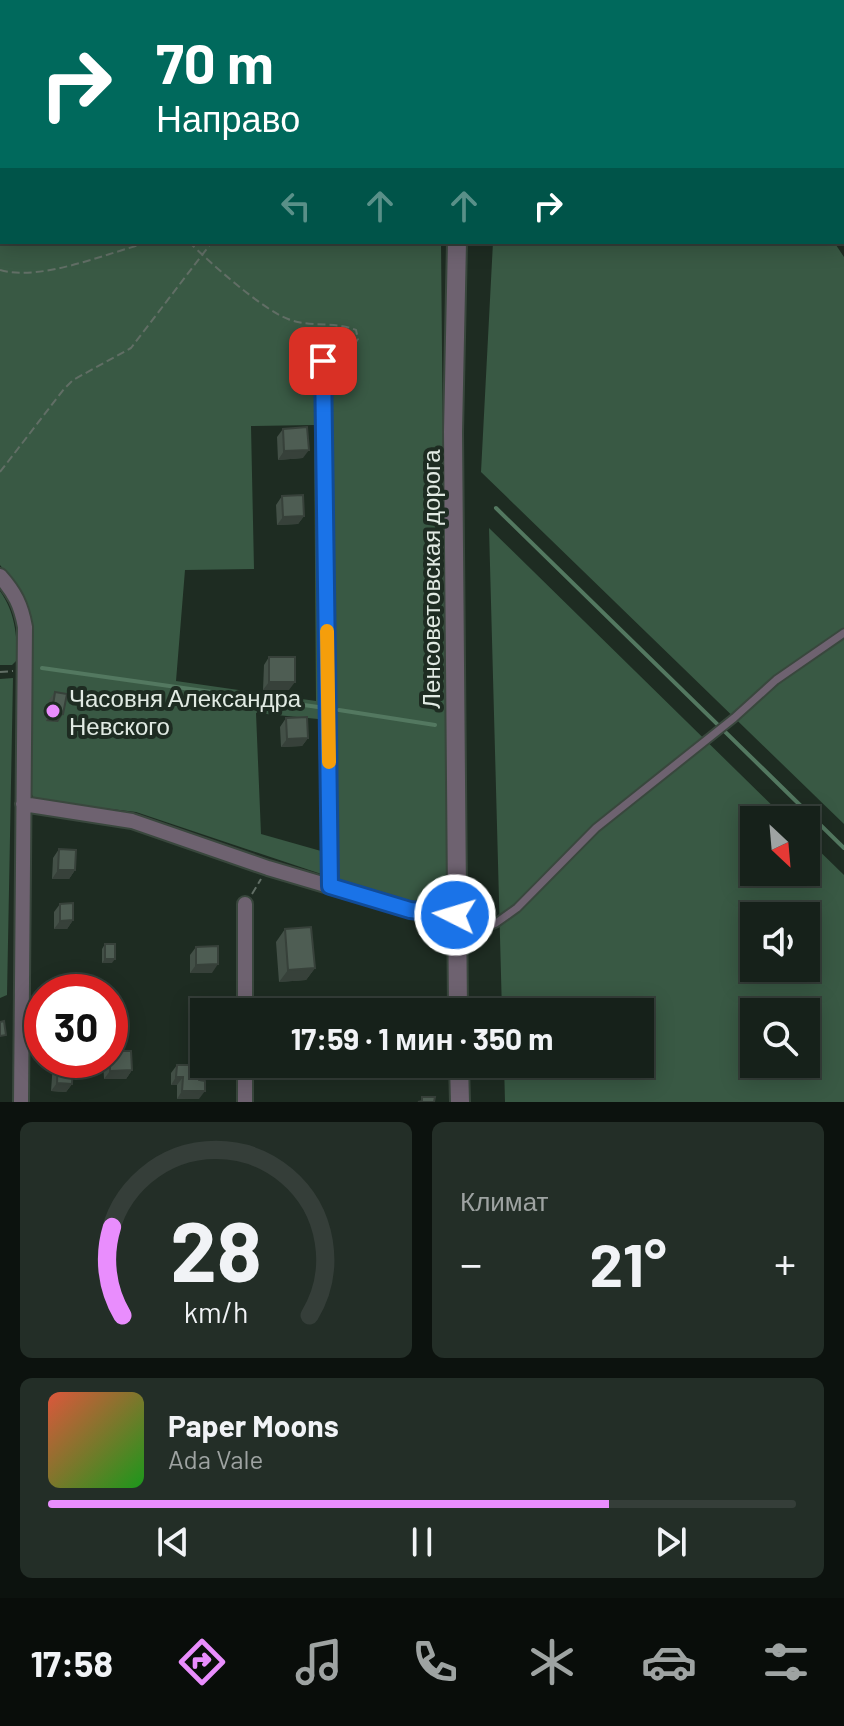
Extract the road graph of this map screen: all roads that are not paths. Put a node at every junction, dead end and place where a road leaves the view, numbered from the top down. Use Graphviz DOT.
graph roads {
  1 [pos="457,244"];
  2 [pos="323,361"];
  3 [pos="0,576"];
  4 [pos="844,633"];
  5 [pos="23,804"];
  6 [pos="330,886"];
  7 [pos="245,903"];
  8 [pos="459,924"];
  9 [pos="245,998"];
  10 [pos="458,998"];
  11 [pos="245,1078"];
  12 [pos="459,1078"];
  13 [pos="21,1102"];
  14 [pos="245,1102"];
  15 [pos="460,1102"];
  1 -- 8 [label="street, Ленсоветовская дорога"];
  2 -- 6 [label="lane"];
  3 -- 5 [label="street"];
  4 -- 8 [label="lane"];
  5 -- 6 [label="street"];
  5 -- 13 [label="street"];
  6 -- 8 [label="street"];
  7 -- 9 [label="street"];
  8 -- 10 [label="street, Ленсоветовская дорога"];
  11 -- 14 [label="street"];
  12 -- 15 [label="street"];
}
